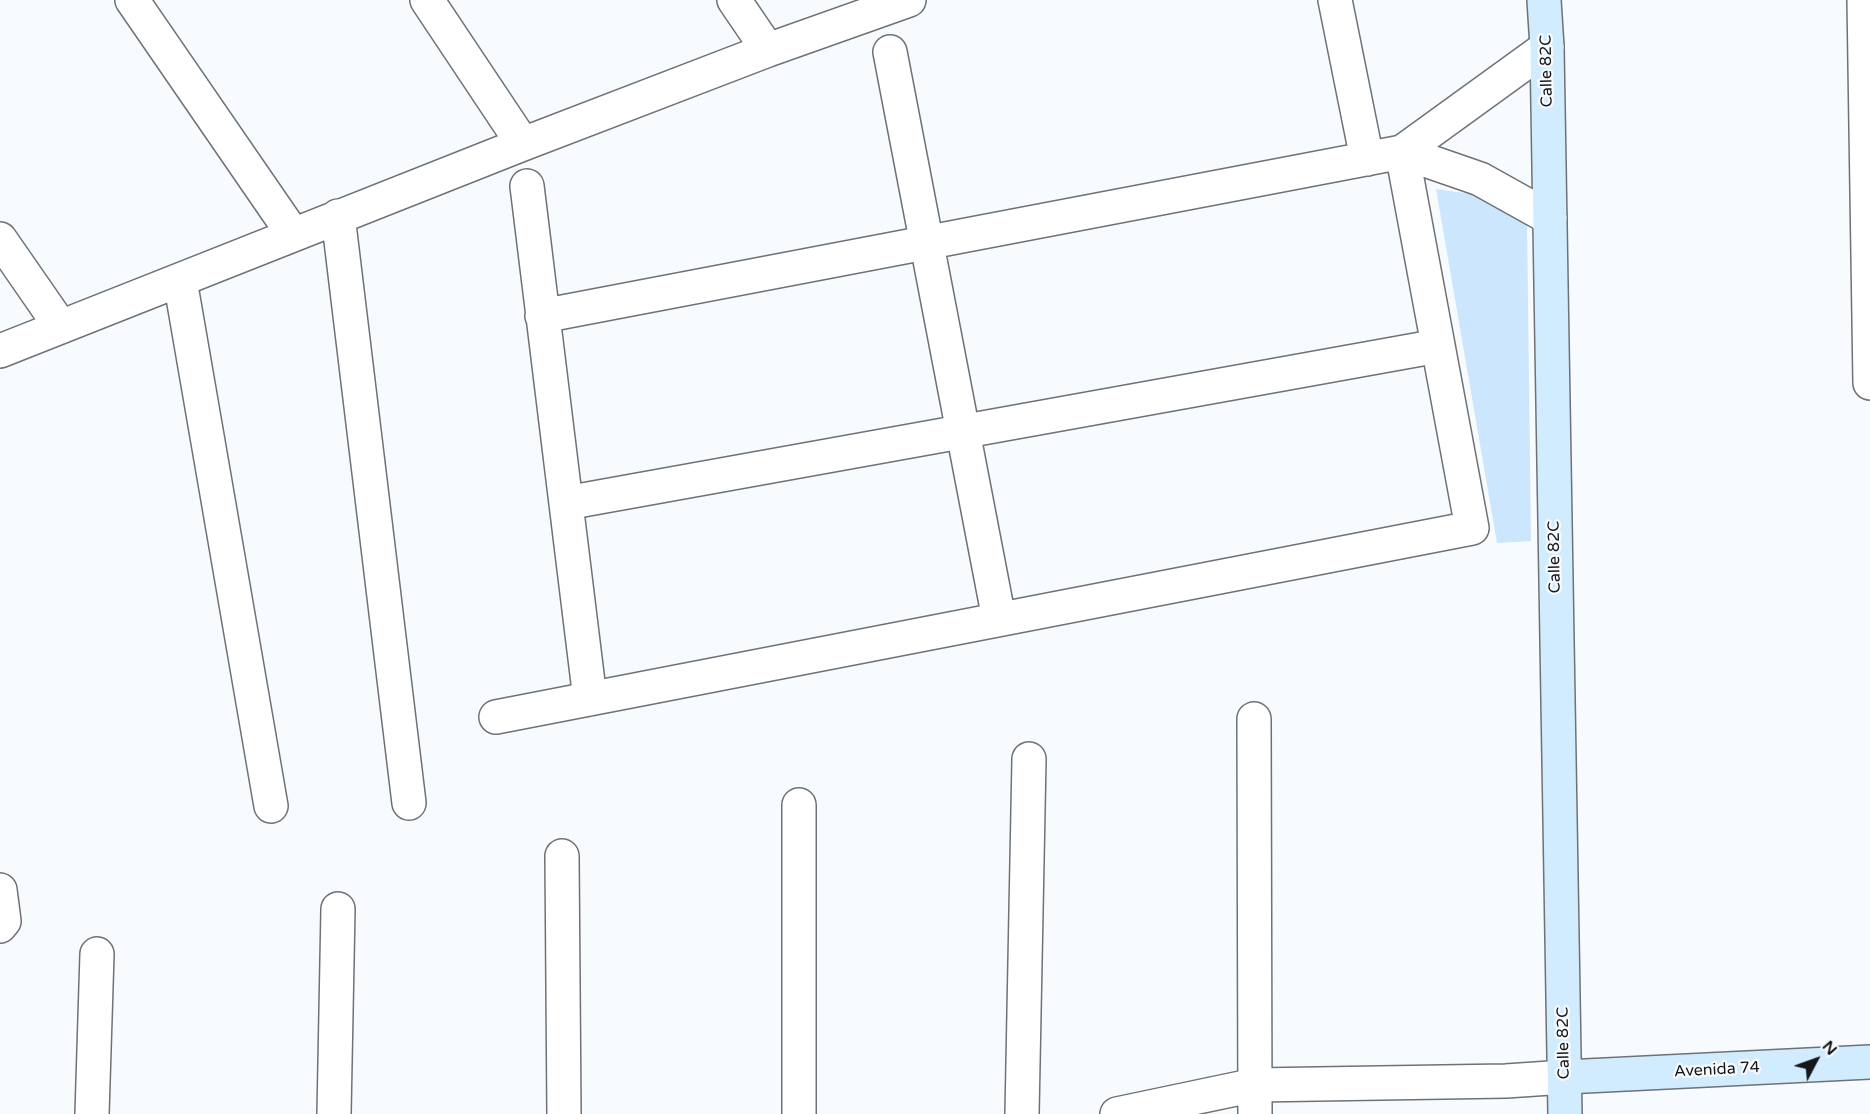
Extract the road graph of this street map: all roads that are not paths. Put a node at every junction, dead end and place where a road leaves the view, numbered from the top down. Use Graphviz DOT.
graph roads {
  1 [pos="132,0"];
  2 [pos="427,0"];
  3 [pos="734,0"];
  4 [pos="909,0"];
  5 [pos="1335,0"];
  6 [pos="1544,0"];
  7 [pos="1866,15"];
  8 [pos="1547,47"];
  9 [pos="768,50"];
  10 [pos="890,52"];
  11 [pos="523,144"];
  12 [pos="1402,152"];
  13 [pos="1367,159"];
  14 [pos="527,186"];
  15 [pos="338,216"];
  16 [pos="1550,218"];
  17 [pos="293,234"];
  18 [pos="0,239"];
  19 [pos="928,243"];
  20 [pos="180,279"];
  21 [pos="542,316"];
  22 [pos="62,327"];
  23 [pos="1438,346"];
  24 [pos="0,351"];
  25 [pos="1870,382"];
  26 [pos="964,433"];
  27 [pos="566,503"];
  28 [pos="999,619"];
  29 [pos="590,699"];
  30 [pos="496,717"];
  31 [pos="1254,719"];
  32 [pos="1029,759"];
  33 [pos="409,803"];
  34 [pos="799,805"];
  35 [pos="272,806"];
  36 [pos="562,856"];
  37 [pos="0,890"];
  38 [pos="338,909"];
  39 [pos="0,926"];
  40 [pos="97,954"];
  41 [pos="1870,1062"];
  42 [pos="1564,1077"];
  43 [pos="1255,1100"];
  44 [pos="92,1114"];
  45 [pos="334,1114"];
  46 [pos="564,1114"];
  47 [pos="799,1114"];
  48 [pos="1022,1114"];
  49 [pos="1117,1114"];
  50 [pos="1565,1114"];
  1 -- 17 [label="street"];
  2 -- 11 [label="street"];
  3 -- 9 [label="street"];
  4 -- 9 [label="street"];
  5 -- 13 [label="street"];
  6 -- 8 [label="street, Calle 82C"];
  7 -- 25 [label="street"];
  8 -- 12 [label="street"];
  8 -- 16 [label="street, Calle 82C"];
  9 -- 11 [label="street"];
  10 -- 19 [label="street"];
  11 -- 15 [label="street"];
  12 -- 13 [label="street"];
  12 -- 16 [label="street"];
  12 -- 23 [label="street"];
  13 -- 19 [label="street"];
  14 -- 21 [label="street"];
  15 -- 17 [label="street"];
  15 -- 33 [label="street"];
  16 -- 42 [label="street, Calle 82C"];
  17 -- 20 [label="street"];
  18 -- 22 [label="street"];
  19 -- 21 [label="street"];
  19 -- 26 [label="street"];
  20 -- 22 [label="street"];
  20 -- 35 [label="street"];
  21 -- 27 [label="street"];
  22 -- 24 [label="street"];
  23 -- 26 [label="street"];
  23 -- 28 [label="street"];
  26 -- 27 [label="street"];
  26 -- 28 [label="street"];
  27 -- 29 [label="street"];
  28 -- 29 [label="street"];
  29 -- 30 [label="street"];
  31 -- 43 [label="street"];
  32 -- 48 [label="street"];
  34 -- 47 [label="street"];
  36 -- 46 [label="street"];
  37 -- 39 [label="street"];
  38 -- 45 [label="street"];
  40 -- 44 [label="street"];
  41 -- 42 [label="street, Avenida 74"];
  42 -- 43 [label="street"];
  42 -- 50 [label="street, Calle 82C"];
  43 -- 49 [label="street"];
}
